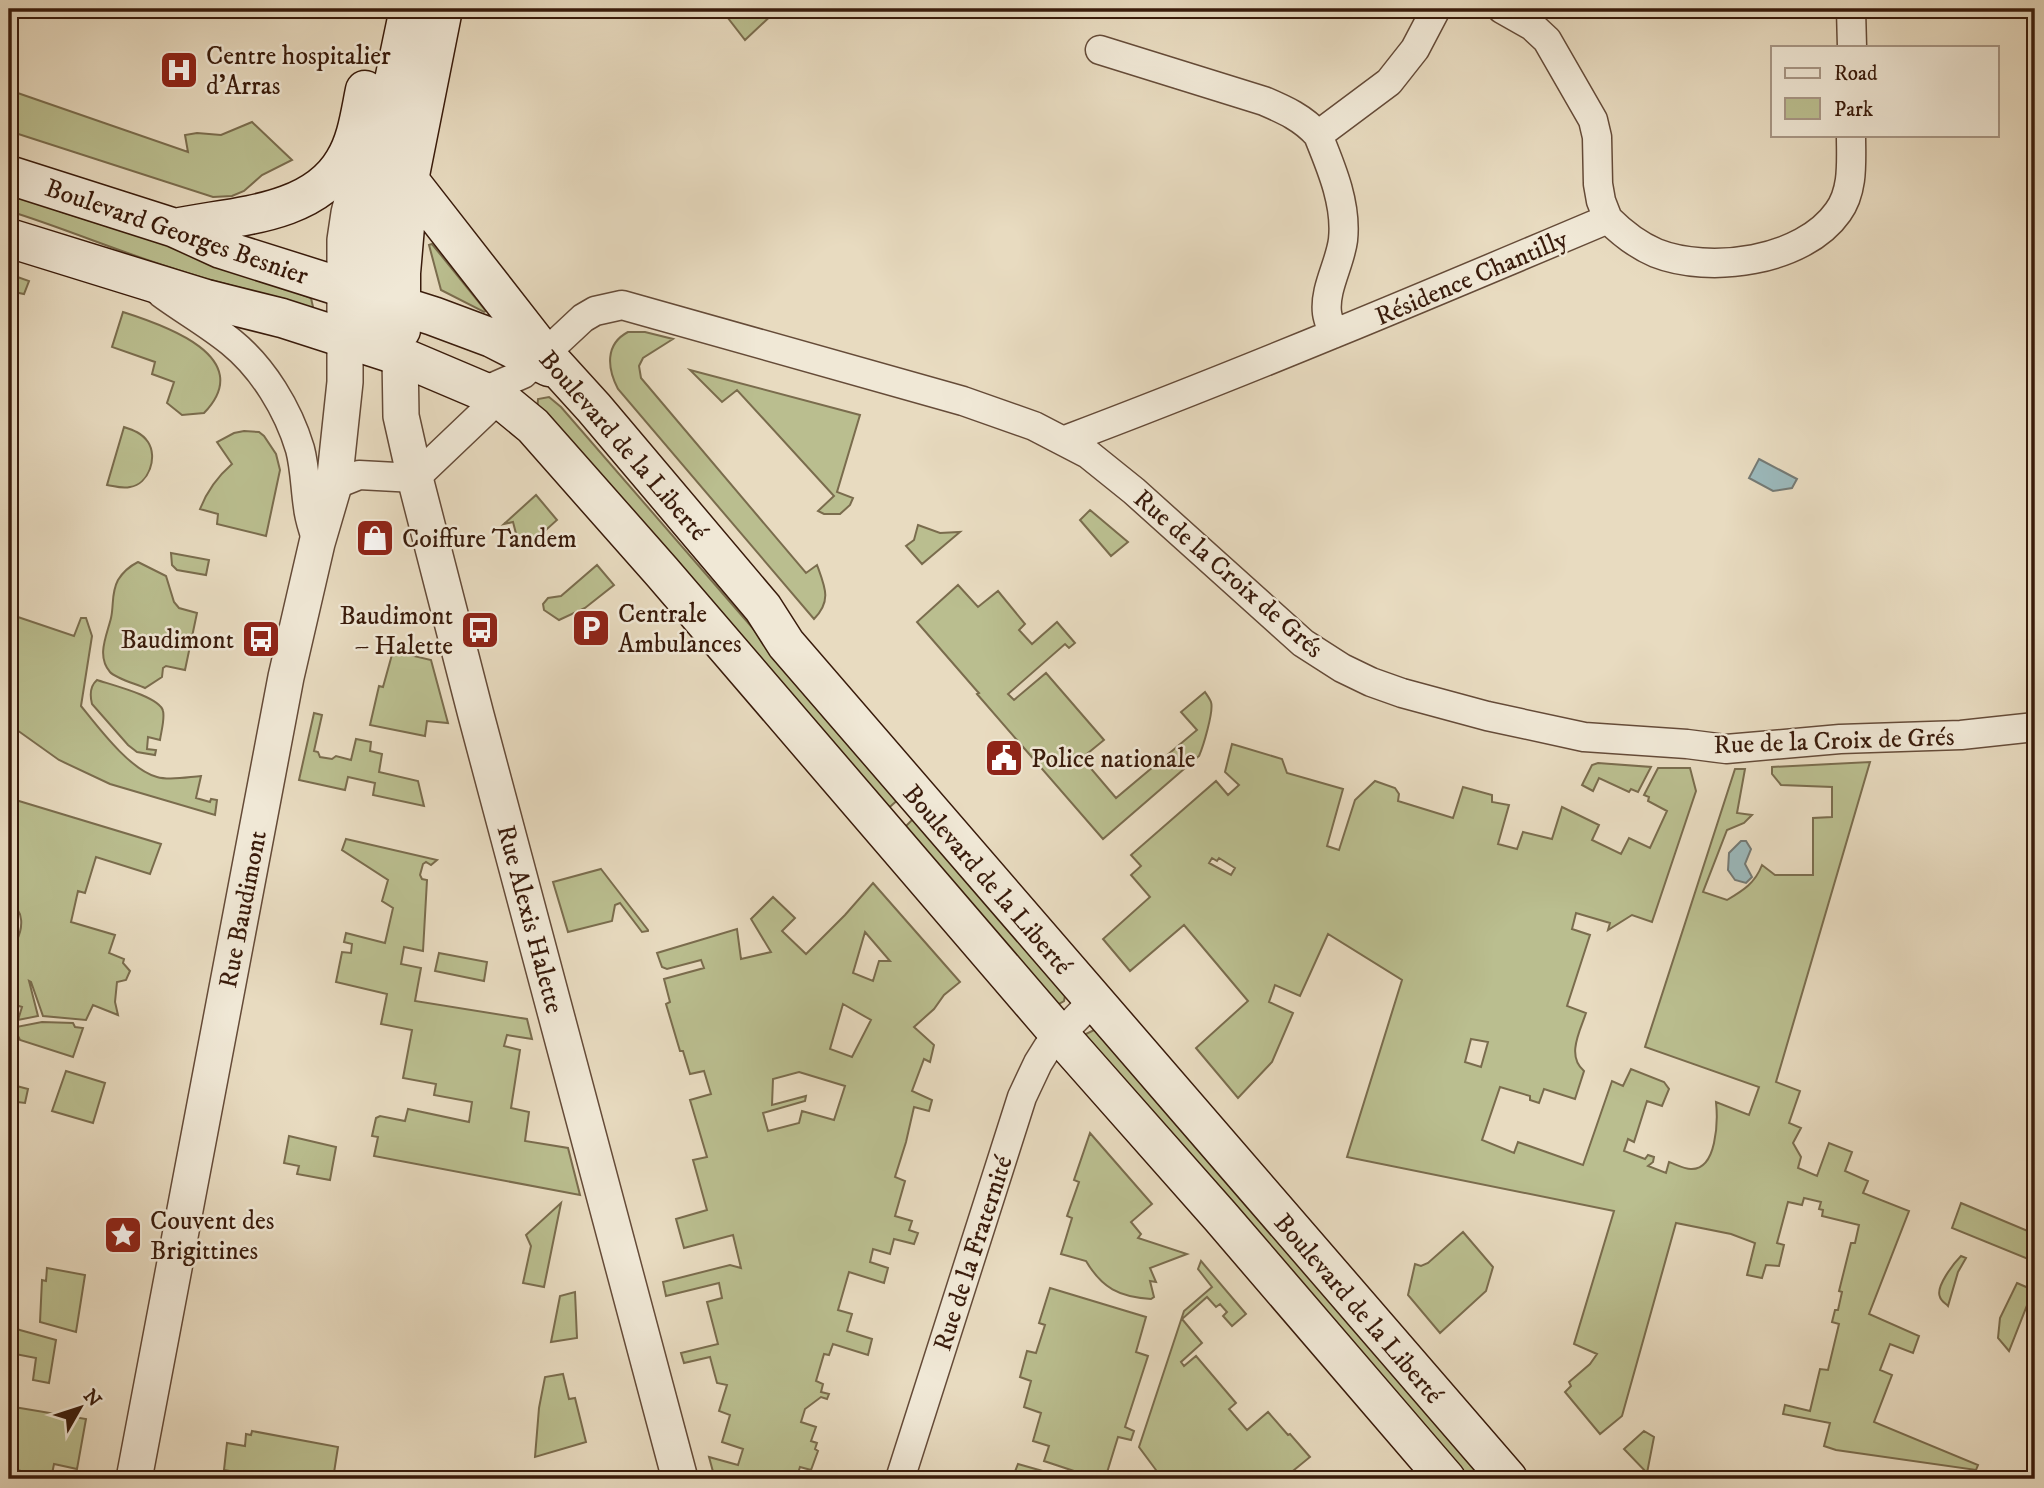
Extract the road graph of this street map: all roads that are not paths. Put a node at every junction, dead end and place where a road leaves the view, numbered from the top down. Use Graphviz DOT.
graph roads {
  1 [pos="383,9"];
  2 [pos="409,9"];
  3 [pos="443,9"];
  4 [pos="1436,9"];
  5 [pos="1502,9"];
  6 [pos="1851,9"];
  7 [pos="1852,46"];
  8 [pos="1100,50"];
  9 [pos="1318,135"];
  10 [pos="1851,136"];
  11 [pos="9,175"];
  12 [pos="391,178"];
  13 [pos="1608,219"];
  14 [pos="175,228"];
  15 [pos="9,238"];
  16 [pos="138,278"];
  17 [pos="356,291"];
  18 [pos="401,306"];
  19 [pos="1333,334"];
  20 [pos="345,339"];
  21 [pos="400,356"];
  22 [pos="548,363"];
  23 [pos="492,395"];
  24 [pos="1065,440"];
  25 [pos="415,478"];
  26 [pos="334,485"];
  27 [pos="317,543"];
  28 [pos="2035,727"];
  29 [pos="1094,1000"];
  30 [pos="1059,1034"];
  31 [pos="134,1479"];
  32 [pos="680,1479"];
  33 [pos="900,1479"];
  34 [pos="1446,1479"];
  35 [pos="1508,1479"];
  1 -- 14 [label="main road"];
  2 -- 12 [label="main road"];
  3 -- 12 [label="main road"];
  4 -- 9 [label="street"];
  5 -- 13 [label="street"];
  6 -- 7 [label="street"];
  8 -- 9 [label="street"];
  9 -- 19 [label="street"];
  10 -- 13 [label="street"];
  11 -- 14 [label="main road, Boulevard Georges Besnier"];
  12 -- 17 [label="main road"];
  12 -- 18 [label="main road"];
  12 -- 22 [label="main road, Boulevard de la Liberté"];
  13 -- 19 [label="street, Résidence Chantilly"];
  14 -- 17 [label="main road, Boulevard Georges Besnier"];
  15 -- 16 [label="main road, Boulevard Georges Besnier"];
  16 -- 20 [label="main road, Boulevard Georges Besnier"];
  16 -- 27 [label="street"];
  17 -- 18 [label="main road, Boulevard Georges Besnier"];
  17 -- 20 [label="street, Rue Baudimont"];
  17 -- 21 [label="main road"];
  18 -- 21 [label="main road"];
  18 -- 22 [label="main road, Boulevard Georges Besnier"];
  19 -- 24 [label="street, Résidence Chantilly"];
  20 -- 21 [label="main road, Boulevard Georges Besnier"];
  20 -- 26 [label="street, Rue Baudimont"];
  21 -- 23 [label="main road, Boulevard de la Liberté"];
  21 -- 25 [label="street, Rue Alexis Halette"];
  22 -- 23 [label="street, Rue de la Croix de Grés"];
  22 -- 24 [label="street, Rue de la Croix de Grés"];
  22 -- 29 [label="main road, Boulevard de la Liberté"];
  23 -- 25 [label="street"];
  23 -- 30 [label="main road, Boulevard de la Liberté"];
  24 -- 28 [label="street, Rue de la Croix de Grés"];
  25 -- 26 [label="street"];
  25 -- 32 [label="street, Rue Alexis Halette"];
  26 -- 27 [label="street, Rue Baudimont"];
  27 -- 31 [label="street, Rue Baudimont"];
  29 -- 30 [label="street, Rue de la Fraternité"];
  29 -- 35 [label="main road, Boulevard de la Liberté"];
  30 -- 33 [label="street, Rue de la Fraternité"];
  30 -- 34 [label="main road, Boulevard de la Liberté"];
}
